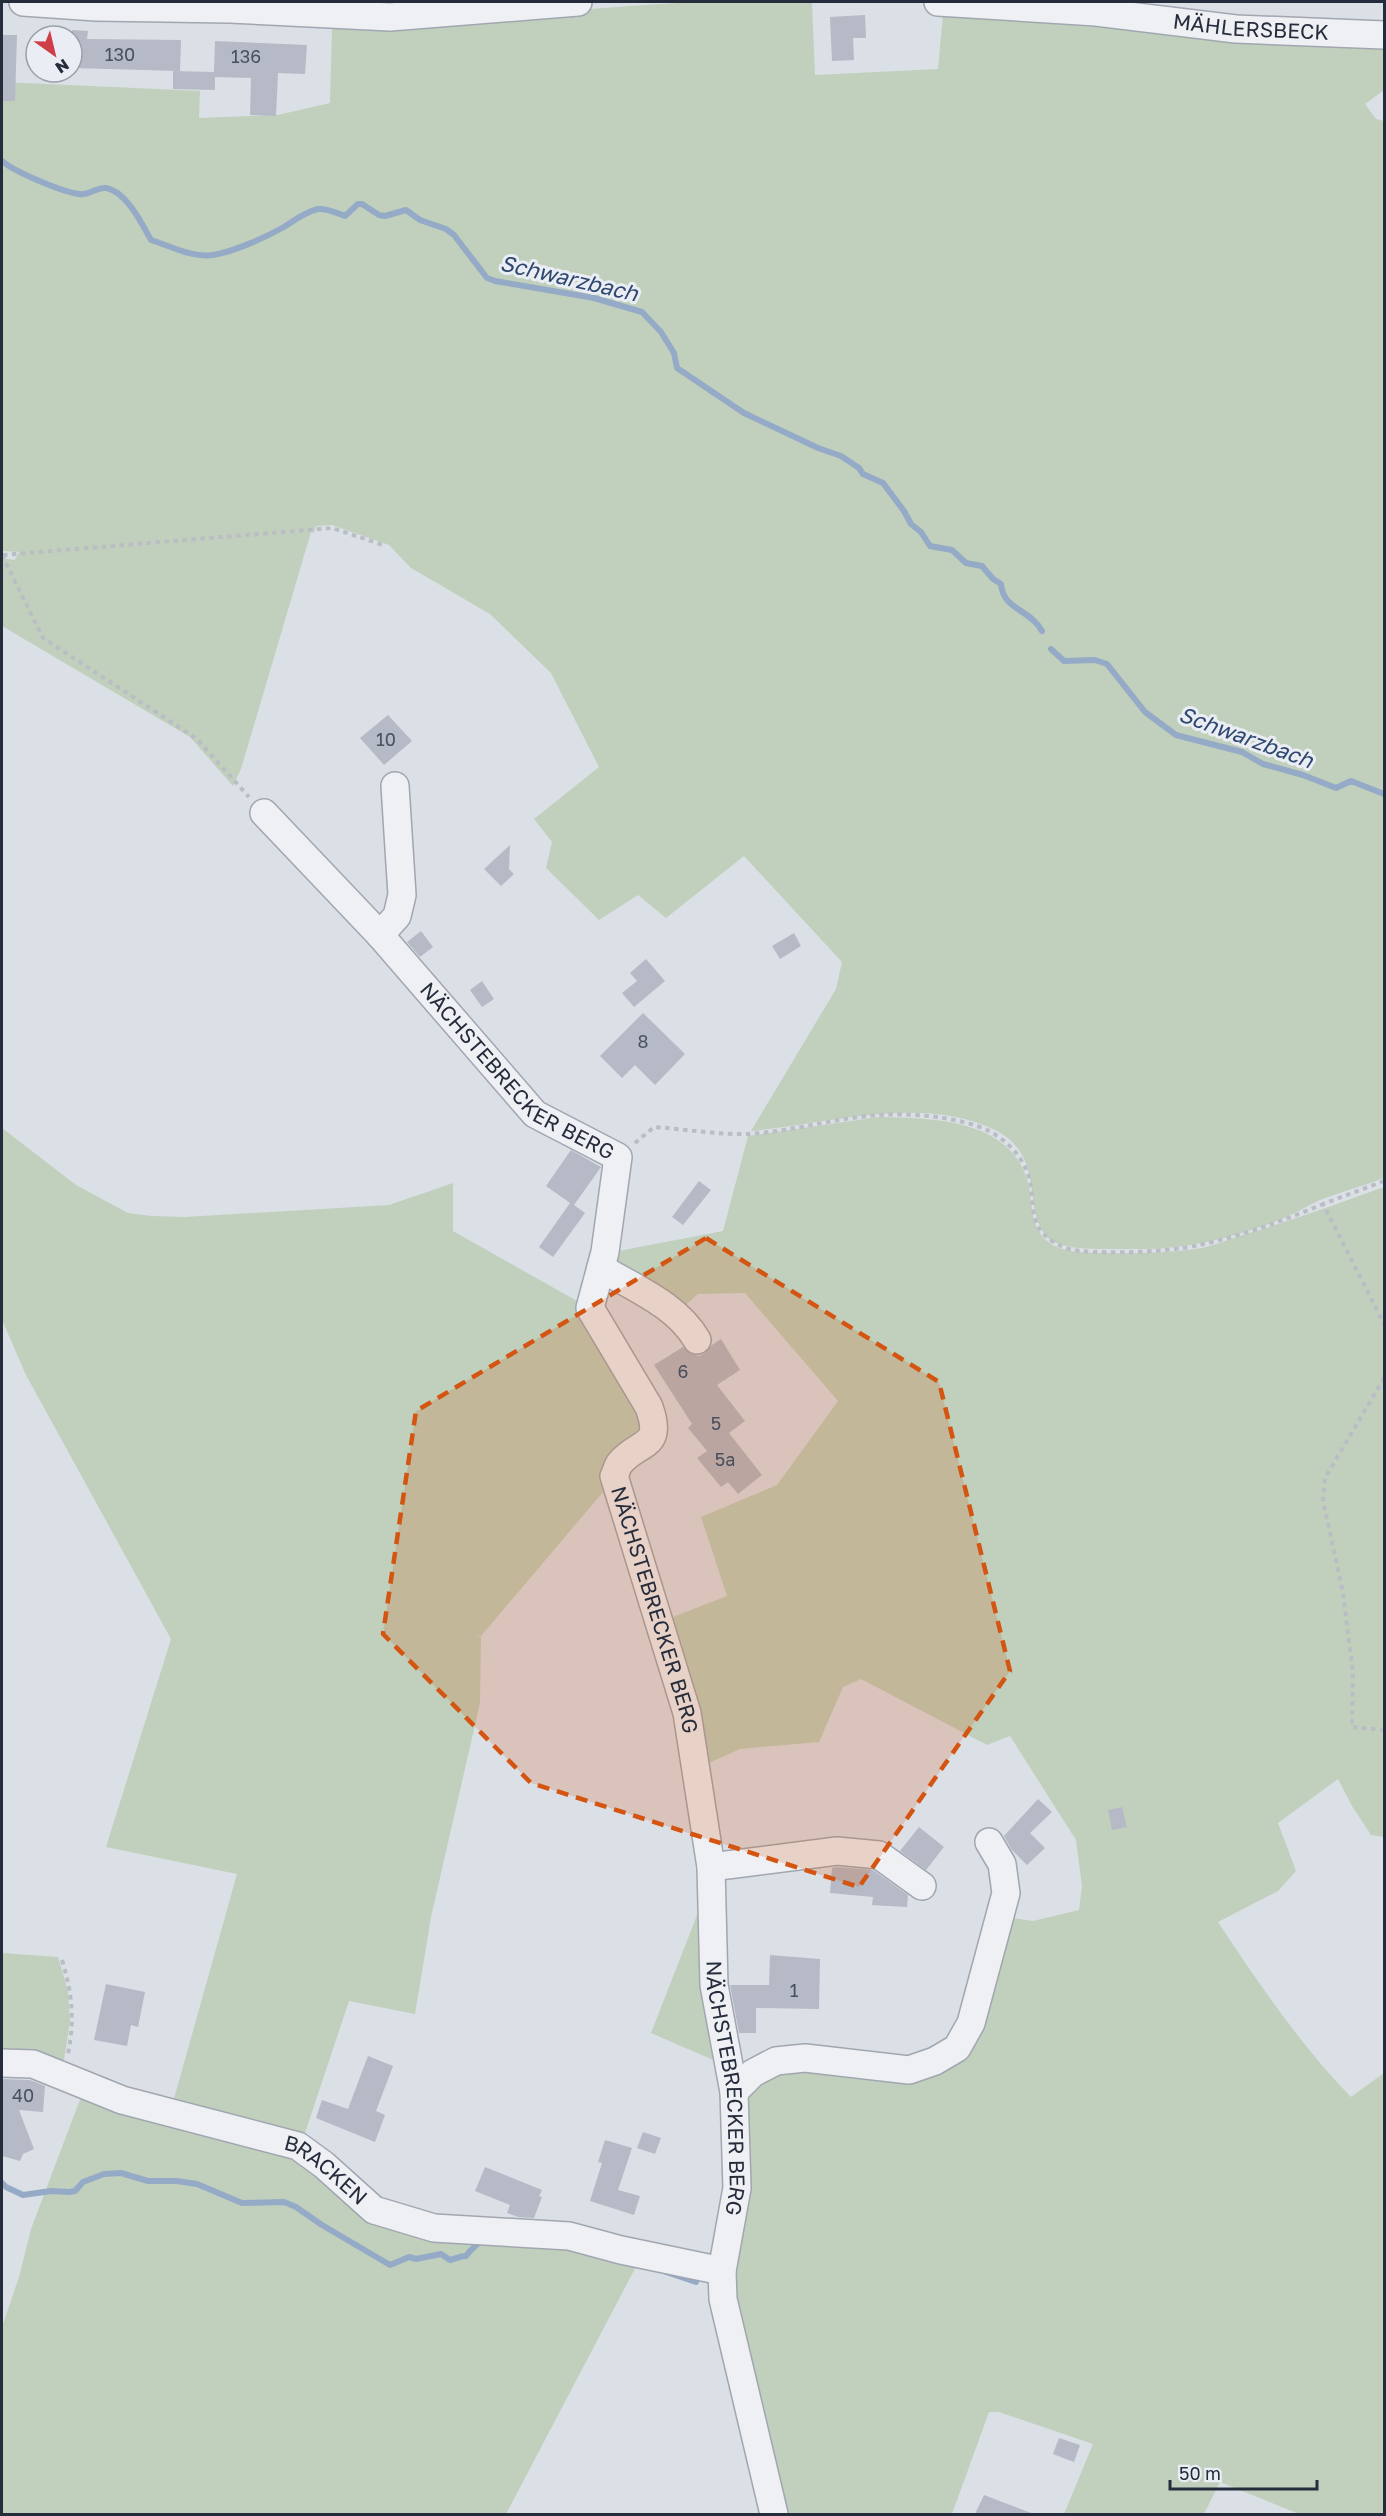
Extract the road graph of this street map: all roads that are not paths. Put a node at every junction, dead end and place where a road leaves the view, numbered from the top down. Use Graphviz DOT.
graph roads {
  1 [pos="23,2"];
  2 [pos="578,2"];
  3 [pos="938,2"];
  4 [pos="1384,34"];
  5 [pos="395,786"];
  6 [pos="264,813"];
  7 [pos="380,935"];
  8 [pos="601,1268"];
  9 [pos="697,1340"];
  10 [pos="989,1842"];
  11 [pos="711,1867"];
  12 [pos="922,1886"];
  13 [pos="2,2063"];
  14 [pos="734,2092"];
  15 [pos="722,2271"];
  16 [pos="774,2514"];
  1 -- 2 [label="street"];
  3 -- 4 [label="street, MÄHLERSBECK"];
  5 -- 7 [label="street"];
  6 -- 7 [label="street, NÄCHSTEBRECKER BERG"];
  7 -- 8 [label="street, NÄCHSTEBRECKER BERG"];
  8 -- 9 [label="street"];
  8 -- 11 [label="street, NÄCHSTEBRECKER BERG"];
  10 -- 14 [label="street"];
  11 -- 12 [label="street"];
  11 -- 14 [label="street, NÄCHSTEBRECKER BERG"];
  13 -- 15 [label="street, BRACKEN"];
  14 -- 15 [label="street, NÄCHSTEBRECKER BERG"];
  15 -- 16 [label="street, NÄCHSTEBRECKER BERG"];
}
